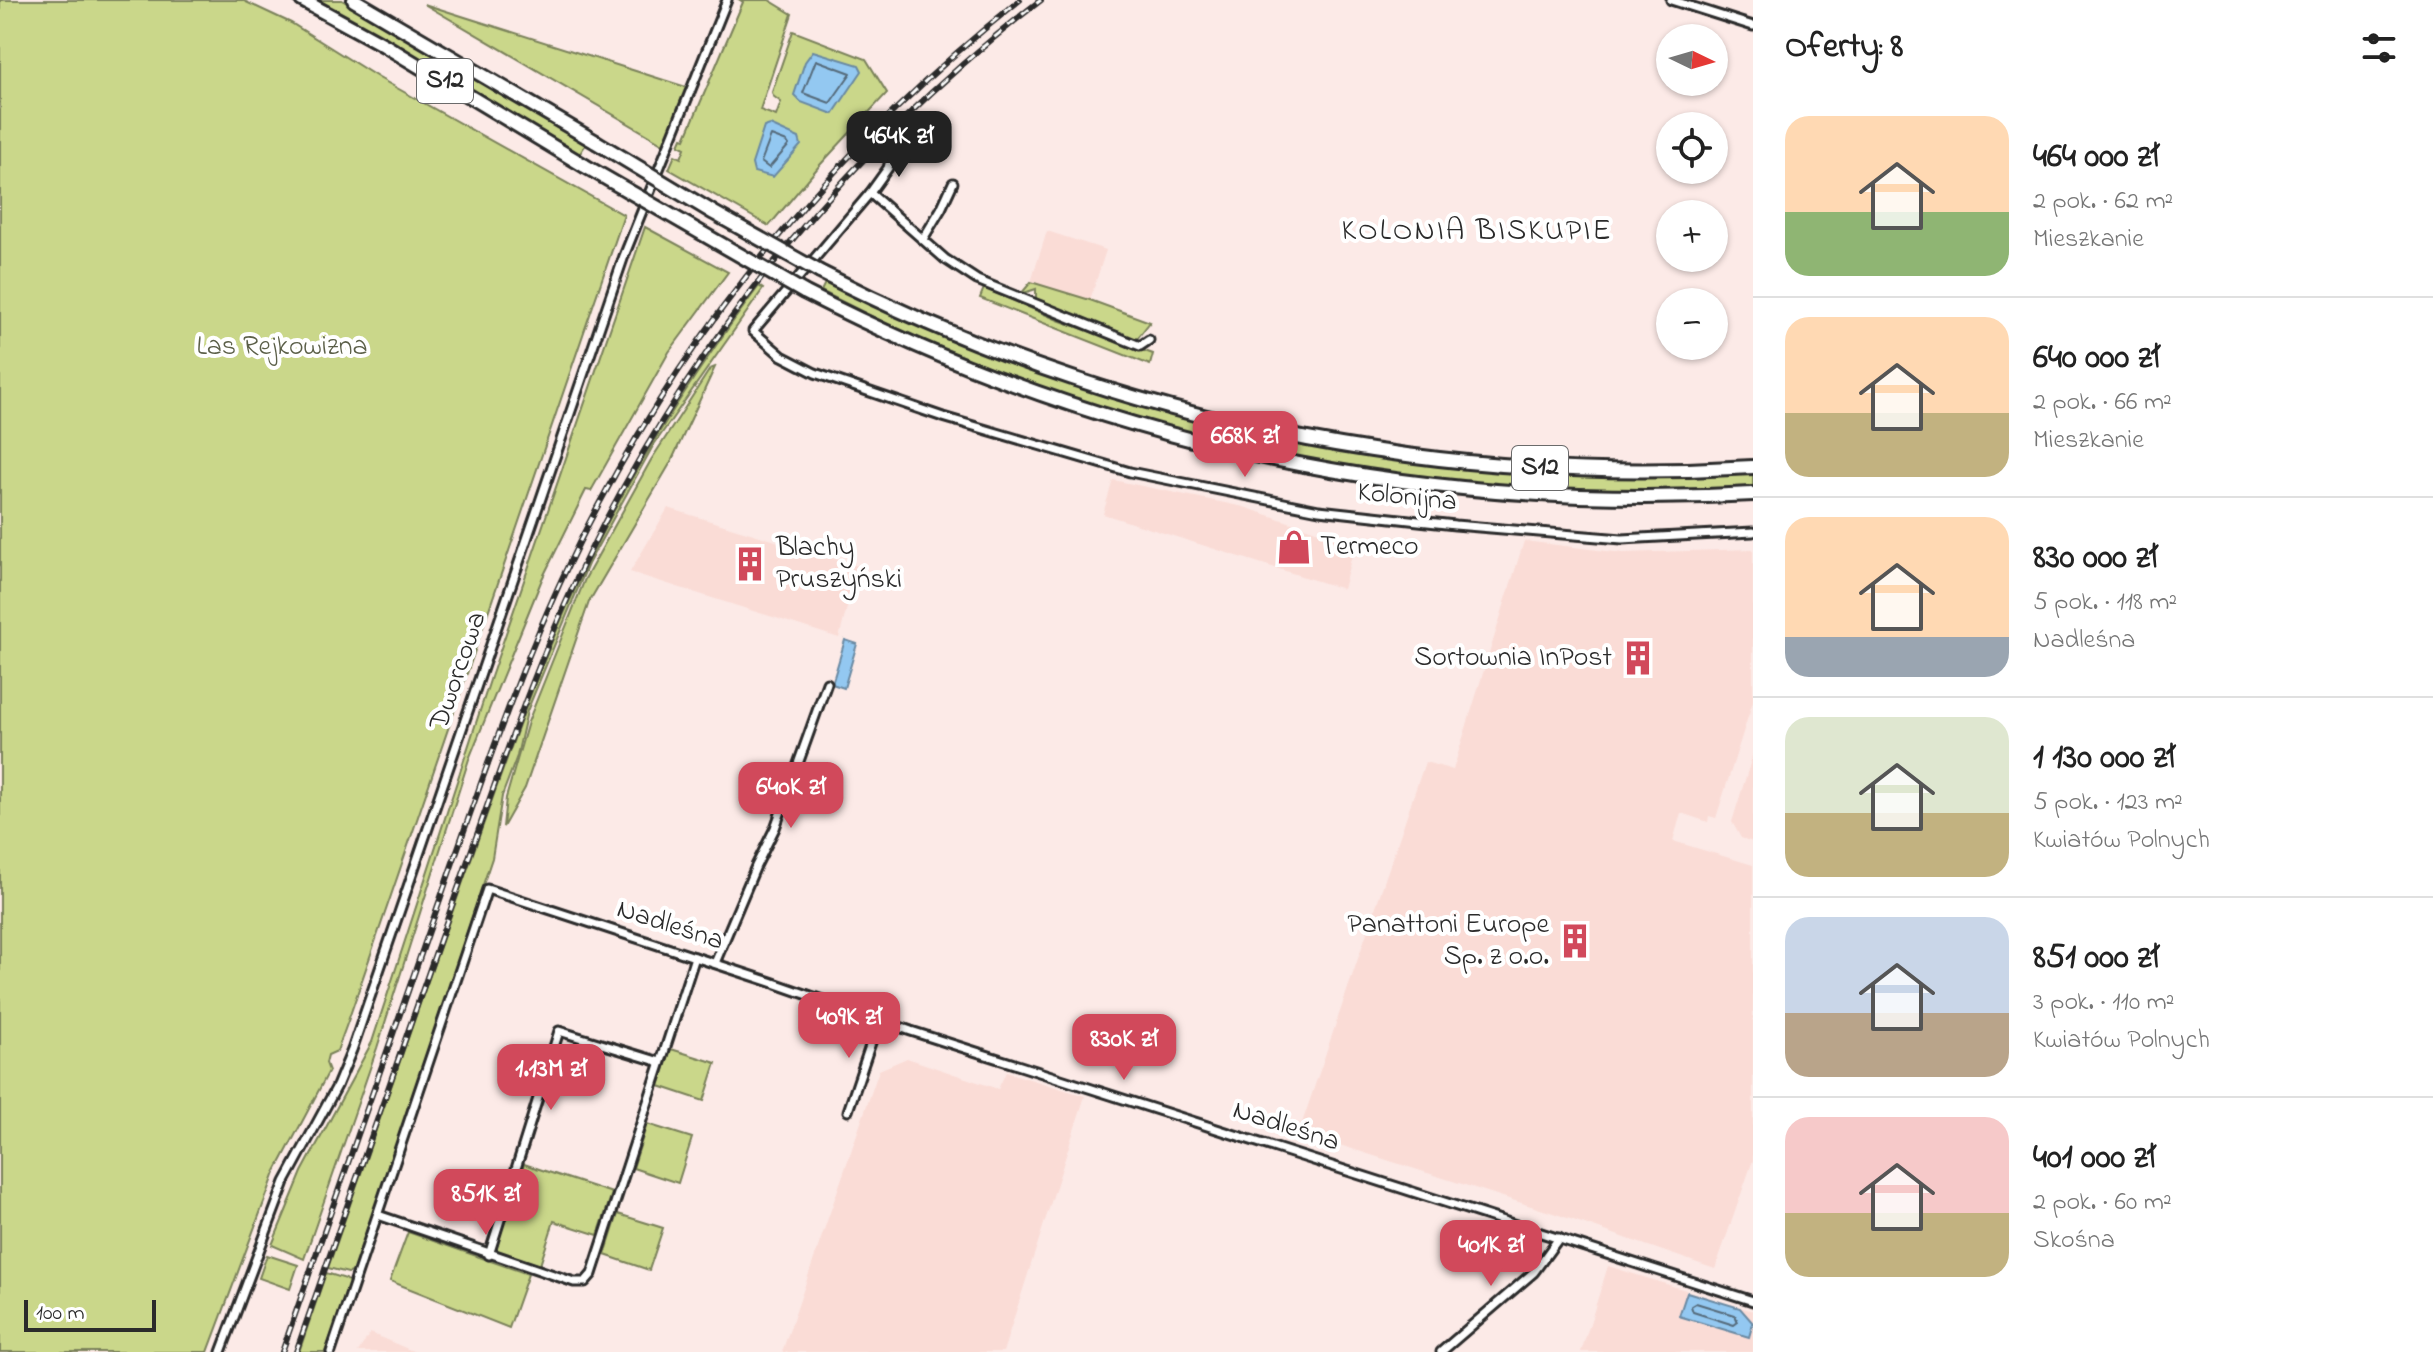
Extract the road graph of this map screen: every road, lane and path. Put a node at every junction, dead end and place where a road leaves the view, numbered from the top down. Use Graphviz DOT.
graph roads {
  1 [pos="302,0"];
  2 [pos="354,0"];
  3 [pos="727,0"];
  4 [pos="1671,0"];
  5 [pos="1753,26"];
  6 [pos="893,148"];
  7 [pos="953,183"];
  8 [pos="870,193"];
  9 [pos="923,239"];
  10 [pos="1149,340"];
  11 [pos="1753,467"];
  12 [pos="1753,494"];
  13 [pos="1753,532"];
  14 [pos="827,683"];
  15 [pos="695,957"];
  16 [pos="715,963"];
  17 [pos="879,1019"];
  18 [pos="660,1062"];
  19 [pos="848,1111"];
  20 [pos="378,1215"];
  21 [pos="1559,1238"];
  22 [pos="489,1255"];
  23 [pos="1753,1301"];
  24 [pos="221,1352"];
  25 [pos="331,1352"];
  26 [pos="1441,1352"];
  1 -- 12 [label="highway, S12, bridge"];
  2 -- 11 [label="highway, S12, bridge"];
  3 -- 24 [label="street, Dworcowa"];
  4 -- 5 [label="street"];
  6 -- 8 [label="street"];
  7 -- 9 [label="street"];
  8 -- 9 [label="street"];
  8 -- 13 [label="street, Kolonijna"];
  9 -- 10 [label="street"];
  14 -- 16 [label="street"];
  15 -- 16 [label="street, Nadleśna"];
  15 -- 18 [label="street"];
  15 -- 20 [label="street, Nadleśna"];
  16 -- 17 [label="street, Nadleśna"];
  17 -- 19 [label="street"];
  17 -- 21 [label="street, Nadleśna"];
  18 -- 22 [label="street"];
  18 -- 22 [label="street"];
  20 -- 22 [label="street"];
  20 -- 25 [label="street"];
  21 -- 23 [label="street, Nadleśna"];
  21 -- 26 [label="street"];
}
